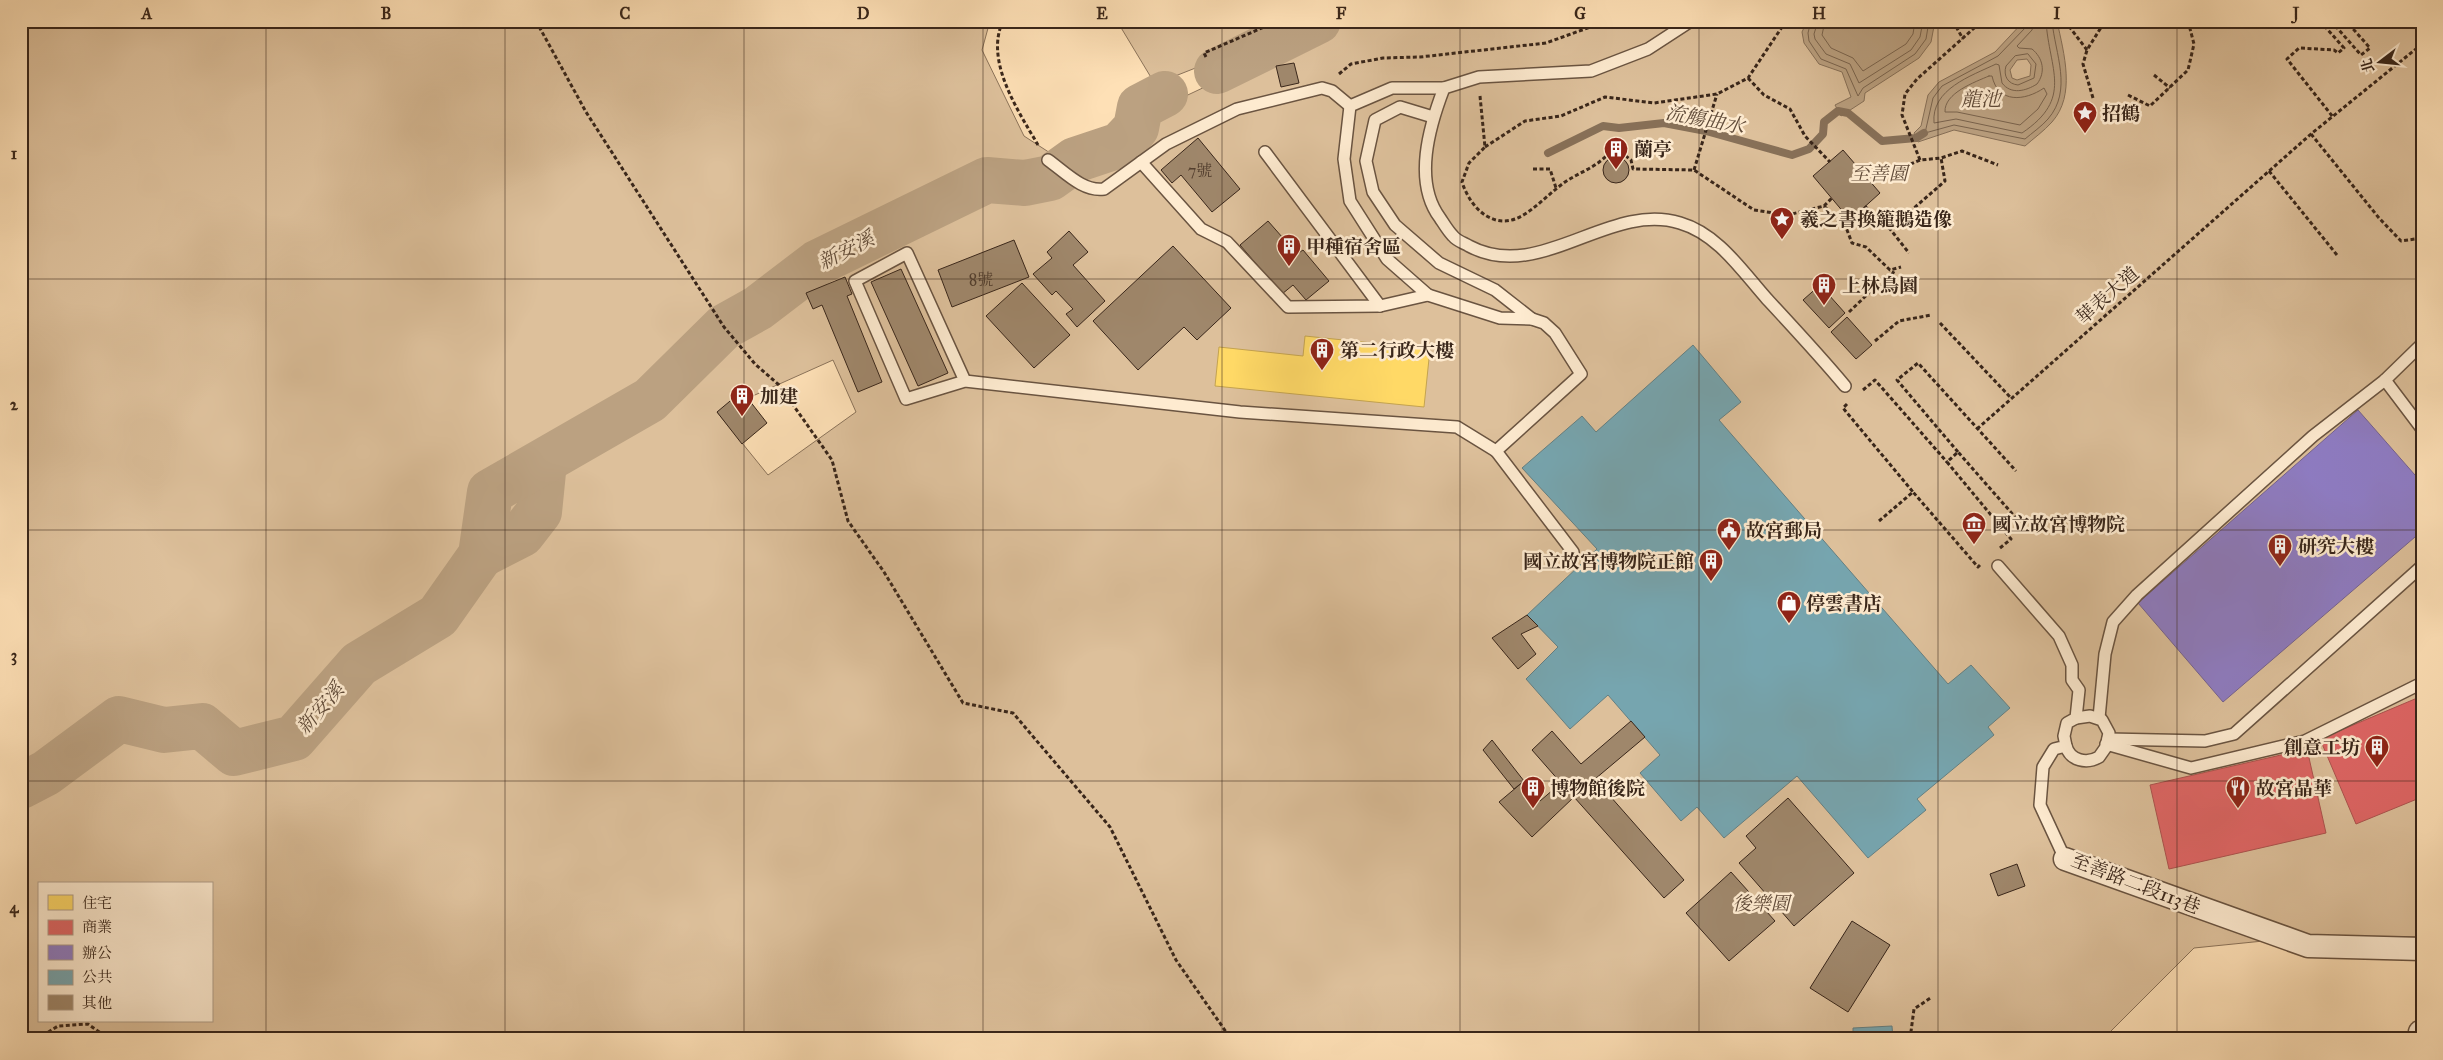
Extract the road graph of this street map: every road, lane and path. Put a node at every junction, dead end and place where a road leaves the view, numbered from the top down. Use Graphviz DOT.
graph roads {
  1 [pos="536,21"];
  2 [pos="1003,21"];
  3 [pos="1278,21"];
  4 [pos="1607,21"];
  5 [pos="1691,21"];
  6 [pos="1786,21"];
  7 [pos="1982,21"];
  8 [pos="2065,21"];
  9 [pos="2105,21"];
  10 [pos="2188,21"];
  11 [pos="2320,21"];
  12 [pos="2331,21"];
  13 [pos="2346,21"];
  14 [pos="1954,22"];
  15 [pos="1963,39"];
  16 [pos="2422,44"];
  17 [pos="2087,50"];
  18 [pos="1206,56"];
  19 [pos="2154,75"];
  20 [pos="1748,78"];
  21 [pos="1444,88"];
  22 [pos="2170,88"];
  23 [pos="1332,91"];
  24 [pos="1716,94"];
  25 [pos="1480,95"];
  26 [pos="2128,95"];
  27 [pos="2093,98"];
  28 [pos="1350,106"];
  29 [pos="1432,117"];
  30 [pos="2333,117"];
  31 [pos="2311,134"];
  32 [pos="1485,147"];
  33 [pos="1265,152"];
  34 [pos="1941,158"];
  35 [pos="1048,160"];
  36 [pos="1920,160"];
  37 [pos="1141,162"];
  38 [pos="1830,162"];
  39 [pos="1998,165"];
  40 [pos="1533,168"];
  41 [pos="1694,170"];
  42 [pos="2269,171"];
  43 [pos="1862,172"];
  44 [pos="1556,188"];
  45 [pos="1832,198"];
  46 [pos="1824,206"];
  47 [pos="1865,206"];
  48 [pos="1890,229"];
  49 [pos="2422,238"];
  50 [pos="1909,253"];
  51 [pos="2337,255"];
  52 [pos="1901,267"];
  53 [pos="1895,269"];
  54 [pos="1428,295"];
  55 [pos="1380,306"];
  56 [pos="1849,312"];
  57 [pos="1931,316"];
  58 [pos="1532,319"];
  59 [pos="1940,323"];
  60 [pos="1875,341"];
  61 [pos="2422,344"];
  62 [pos="2385,380"];
  63 [pos="965,381"];
  64 [pos="1845,386"];
  65 [pos="1862,391"];
  66 [pos="2011,398"];
  67 [pos="1850,402"];
  68 [pos="1977,429"];
  69 [pos="2422,430"];
  70 [pos="1496,451"];
  71 [pos="1958,452"];
  72 [pos="1947,462"];
  73 [pos="2016,471"];
  74 [pos="1913,492"];
  75 [pos="2016,518"];
  76 [pos="1880,521"];
  77 [pos="1997,551"];
  78 [pos="1573,552"];
  79 [pos="1983,563"];
  80 [pos="1998,566"];
  81 [pos="2422,566"];
  82 [pos="2422,684"];
  83 [pos="2076,718"];
  84 [pos="2099,718"];
  85 [pos="2107,742"];
  86 [pos="2066,746"];
  87 [pos="2065,859"];
  88 [pos="2422,949"];
  89 [pos="1932,997"];
  90 [pos="37,1039"];
  91 [pos="109,1039"];
  92 [pos="1231,1039"];
  93 [pos="1910,1039"];
  1 -- 92 [label="path"];
  2 -- 35 [label="path"];
  3 -- 18 [label="path"];
  4 -- 23 [label="path"];
  5 -- 21 [label="lane"];
  6 -- 20 [label="path"];
  7 -- 15 [label="path"];
  8 -- 17 [label="path"];
  9 -- 17 [label="path"];
  10 -- 22 [label="path"];
  11 -- 30 [label="path"];
  12 -- 13 [label="path"];
  14 -- 15 [label="path"];
  15 -- 36 [label="path"];
  16 -- 30 [label="path, 華表大道"];
  17 -- 27 [label="path"];
  19 -- 22 [label="path"];
  20 -- 24 [label="path"];
  20 -- 38 [label="path"];
  21 -- 28 [label="lane"];
  21 -- 29 [label="lane"];
  22 -- 26 [label="path"];
  23 -- 28 [label="lane"];
  23 -- 37 [label="lane"];
  24 -- 32 [label="path"];
  24 -- 41 [label="path"];
  25 -- 32 [label="path"];
  28 -- 54 [label="lane"];
  29 -- 58 [label="lane"];
  29 -- 64 [label="lane"];
  30 -- 31 [label="path, 華表大道"];
  31 -- 42 [label="path, 華表大道"];
  31 -- 49 [label="path"];
  32 -- 44 [label="path"];
  33 -- 55 [label="lane"];
  34 -- 36 [label="path"];
  34 -- 39 [label="path"];
  34 -- 48 [label="path"];
  35 -- 37 [label="lane"];
  36 -- 43 [label="path"];
  37 -- 55 [label="lane"];
  40 -- 44 [label="path"];
  41 -- 44 [label="path"];
  41 -- 46 [label="path"];
  42 -- 51 [label="path"];
  42 -- 66 [label="path, 華表大道"];
  45 -- 46 [label="path"];
  46 -- 53 [label="path"];
  47 -- 48 [label="path"];
  48 -- 50 [label="path"];
  52 -- 53 [label="path"];
  53 -- 56 [label="path"];
  54 -- 55 [label="lane"];
  54 -- 58 [label="lane"];
  57 -- 60 [label="path"];
  58 -- 70 [label="lane"];
  59 -- 66 [label="path"];
  61 -- 62 [label="lane"];
  62 -- 69 [label="lane"];
  62 -- 84 [label="lane"];
  63 -- 63 [label="lane"];
  63 -- 70 [label="lane"];
  65 -- 72 [label="path"];
  66 -- 68 [label="path, 華表大道"];
  67 -- 74 [label="path"];
  68 -- 71 [label="path"];
  68 -- 73 [label="path"];
  70 -- 78 [label="lane"];
  71 -- 72 [label="path"];
  71 -- 75 [label="path"];
  72 -- 77 [label="path"];
  74 -- 76 [label="path"];
  74 -- 79 [label="path"];
  80 -- 83 [label="lane"];
  81 -- 85 [label="lane"];
  82 -- 85 [label="lane"];
  83 -- 84 [label="lane"];
  83 -- 86 [label="lane"];
  84 -- 85 [label="lane"];
  85 -- 86 [label="lane"];
  86 -- 87 [label="lane, 至善路二段113巷"];
  87 -- 88 [label="street, 至善路二段113巷"];
  89 -- 93 [label="path"];
  90 -- 91 [label="path"];
}
